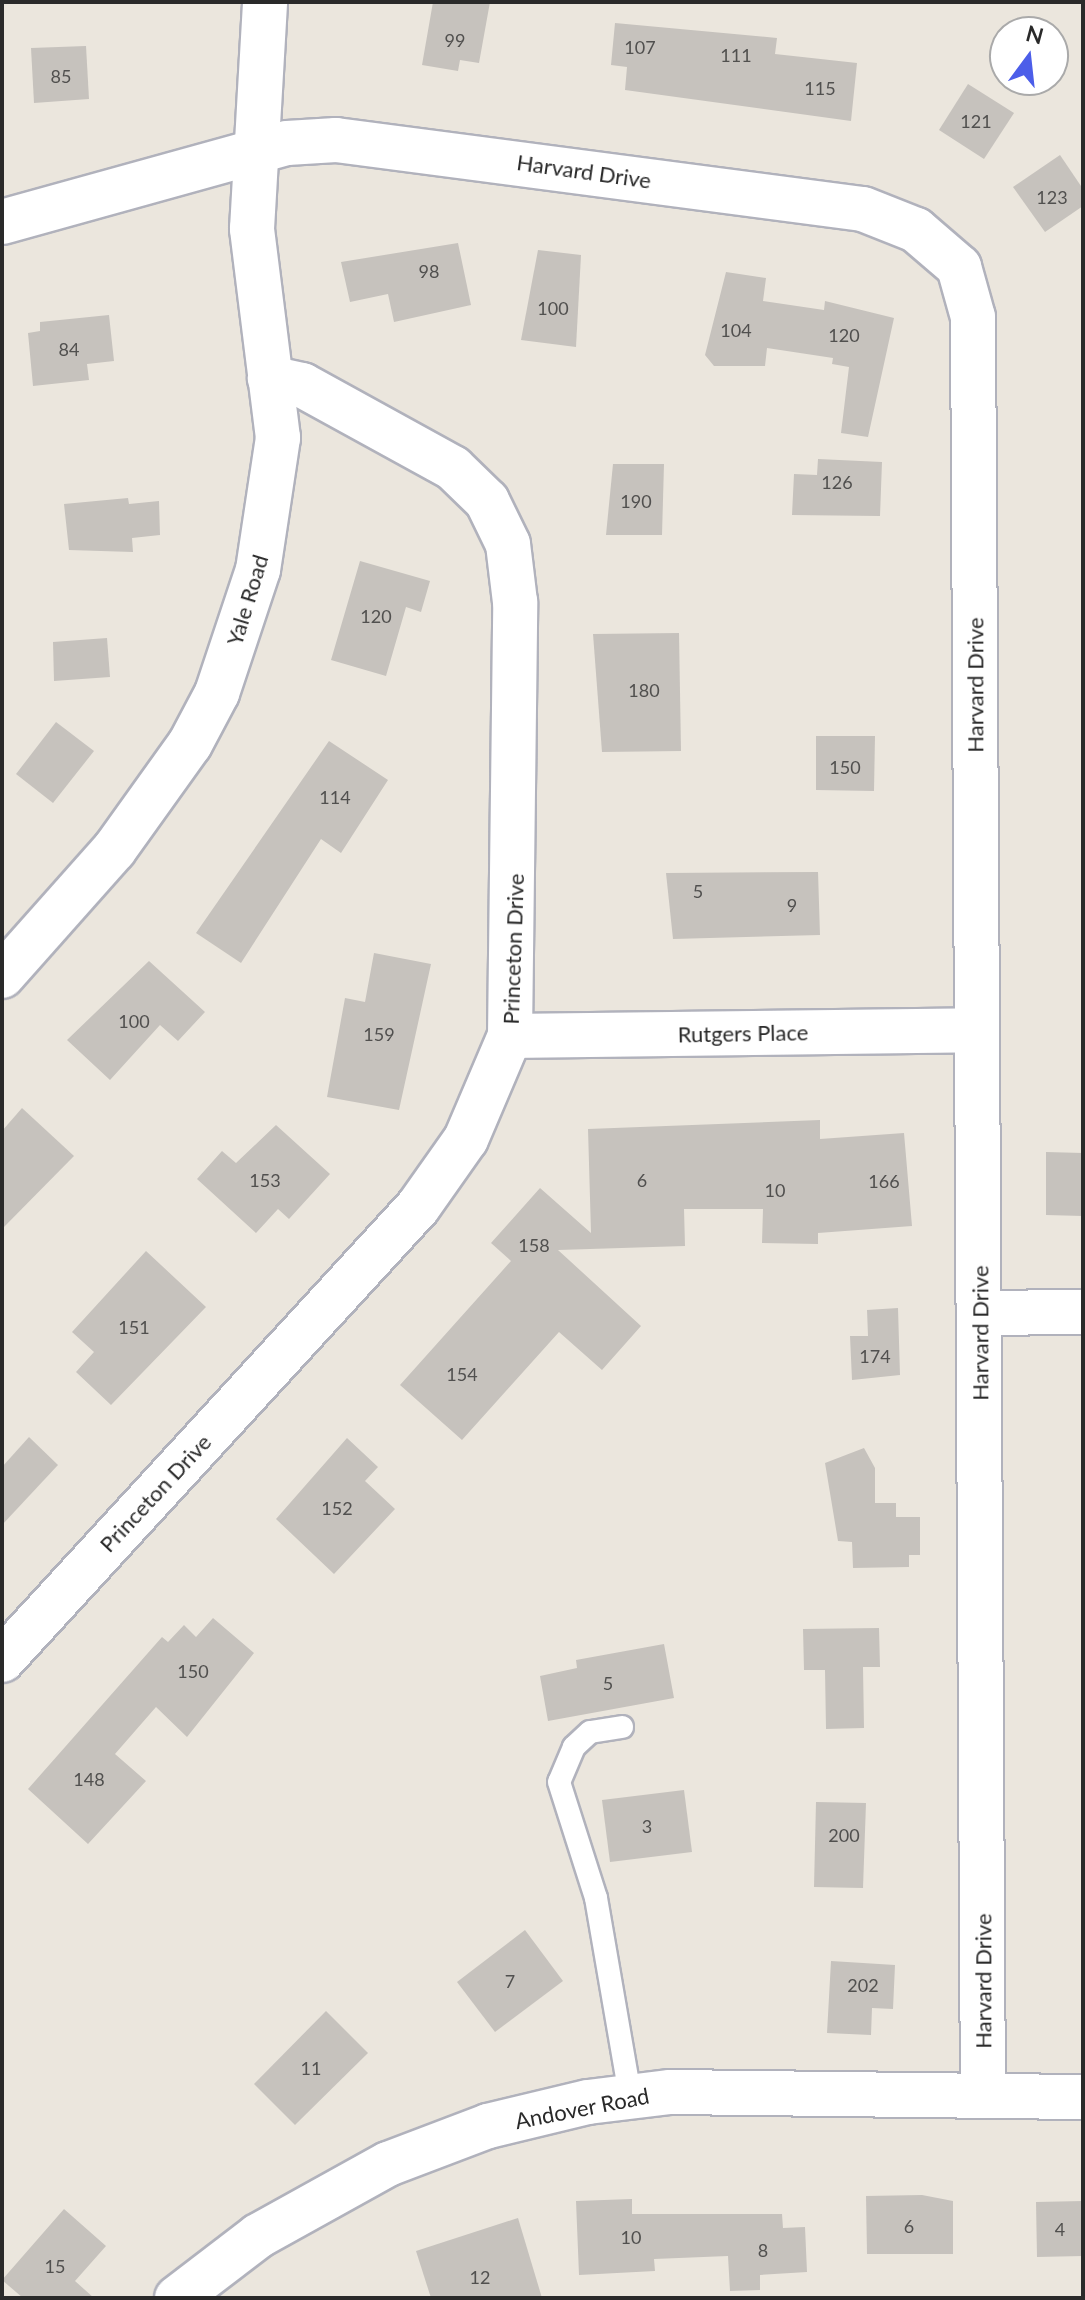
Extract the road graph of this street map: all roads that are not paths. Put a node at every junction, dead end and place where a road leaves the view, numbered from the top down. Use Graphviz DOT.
graph roads {
  1 [pos="265,2"];
  2 [pos="257,151"];
  3 [pos="2,222"];
  4 [pos="270,378"];
  5 [pos="2,976"];
  6 [pos="976,1030"];
  7 [pos="510,1036"];
  8 [pos="1083,1312"];
  9 [pos="981,1313"];
  10 [pos="2,1660"];
  11 [pos="622,1727"];
  12 [pos="630,2095"];
  13 [pos="983,2096"];
  14 [pos="1083,2097"];
  15 [pos="177,2298"];
  1 -- 2 [label="street, Yale Road"];
  2 -- 3 [label="street, Harvard Drive"];
  2 -- 4 [label="street, Yale Road"];
  2 -- 6 [label="street, Harvard Drive"];
  4 -- 5 [label="street, Yale Road"];
  4 -- 7 [label="street, Princeton Drive"];
  6 -- 7 [label="street, Rutgers Place"];
  6 -- 9 [label="street, Harvard Drive"];
  7 -- 10 [label="street, Princeton Drive"];
  8 -- 9 [label="street"];
  9 -- 13 [label="street, Harvard Drive"];
  11 -- 12 [label="lane"];
  12 -- 13 [label="street, Andover Road"];
  12 -- 15 [label="street, Andover Road"];
  13 -- 14 [label="street, Andover Road"];
}
